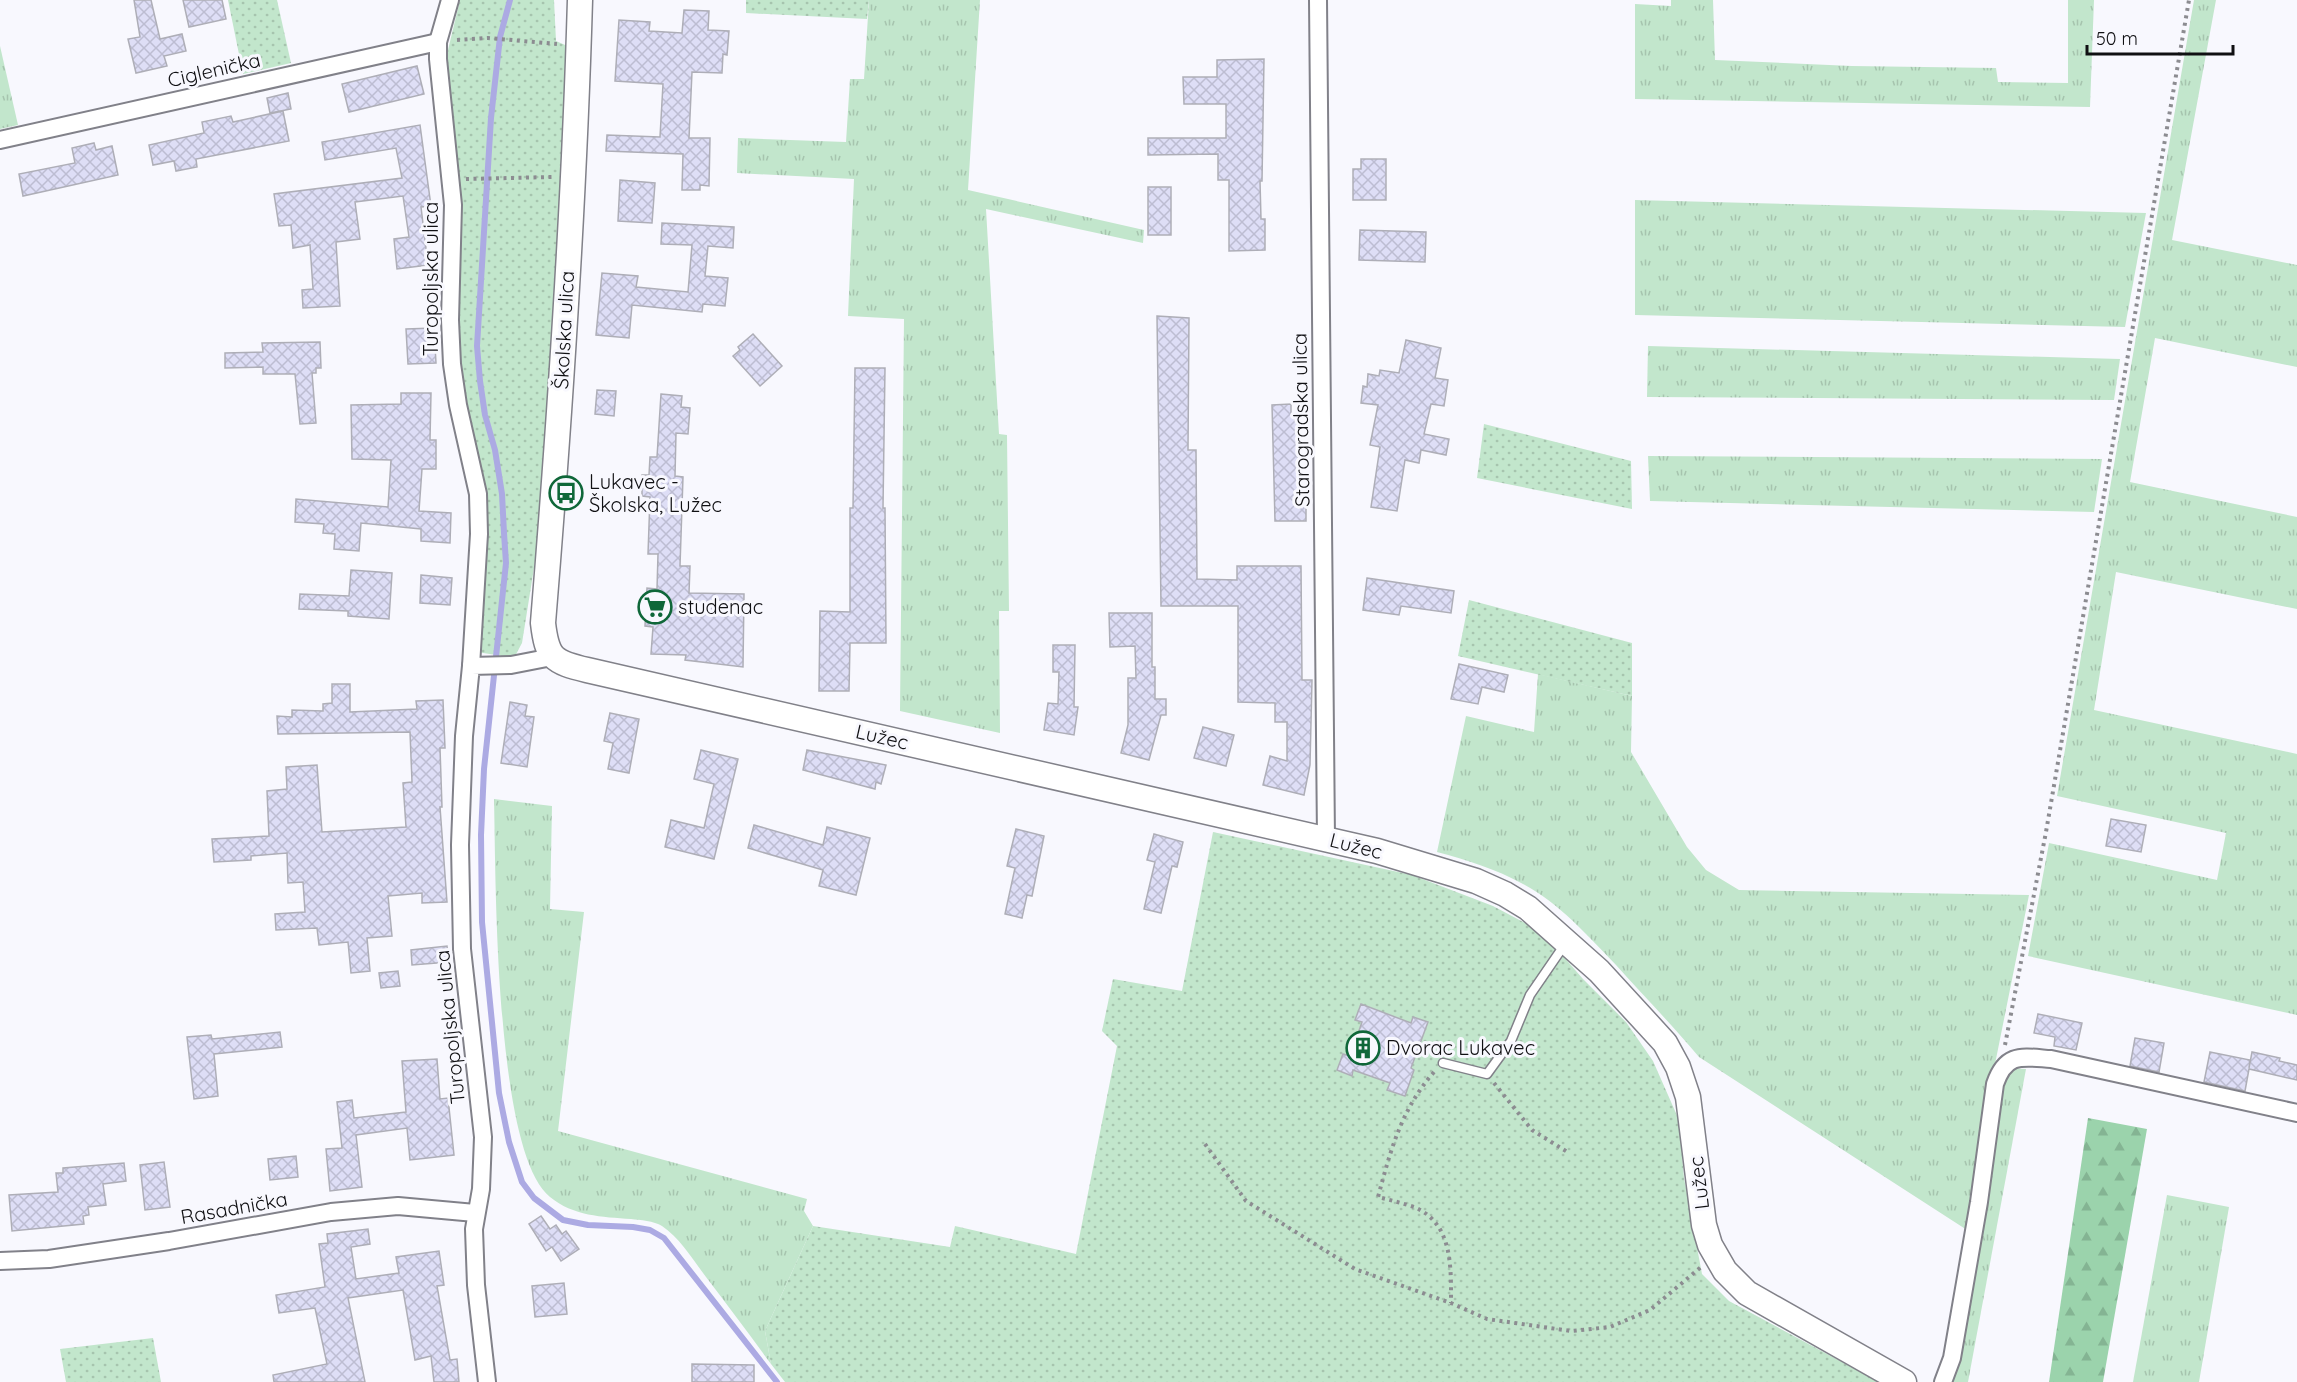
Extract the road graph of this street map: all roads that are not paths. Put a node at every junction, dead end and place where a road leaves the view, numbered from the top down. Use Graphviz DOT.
graph roads {
  1 [pos="450,0"];
  2 [pos="580,0"];
  3 [pos="1318,0"];
  4 [pos="438,42"];
  5 [pos="0,140"];
  6 [pos="552,657"];
  7 [pos="478,666"];
  8 [pos="1326,839"];
  9 [pos="1567,941"];
  10 [pos="1443,1063"];
  11 [pos="2297,1113"];
  12 [pos="476,1213"];
  13 [pos="0,1261"];
  14 [pos="487,1382"];
  15 [pos="1904,1382"];
  16 [pos="1943,1382"];
  1 -- 4 [label="street, Turopoljska ulica"];
  2 -- 6 [label="street, Školska ulica"];
  3 -- 8 [label="street, Starogradska ulica"];
  4 -- 5 [label="street, Ciglenička"];
  4 -- 7 [label="street, Turopoljska ulica"];
  6 -- 7 [label="street"];
  6 -- 8 [label="street, Lužec"];
  7 -- 12 [label="street, Turopoljska ulica"];
  8 -- 9 [label="street, Lužec"];
  9 -- 10 [label="lane"];
  9 -- 15 [label="street, Lužec"];
  11 -- 16 [label="street"];
  12 -- 13 [label="street, Rasadnička"];
  12 -- 14 [label="street, Turopoljska ulica"];
}
